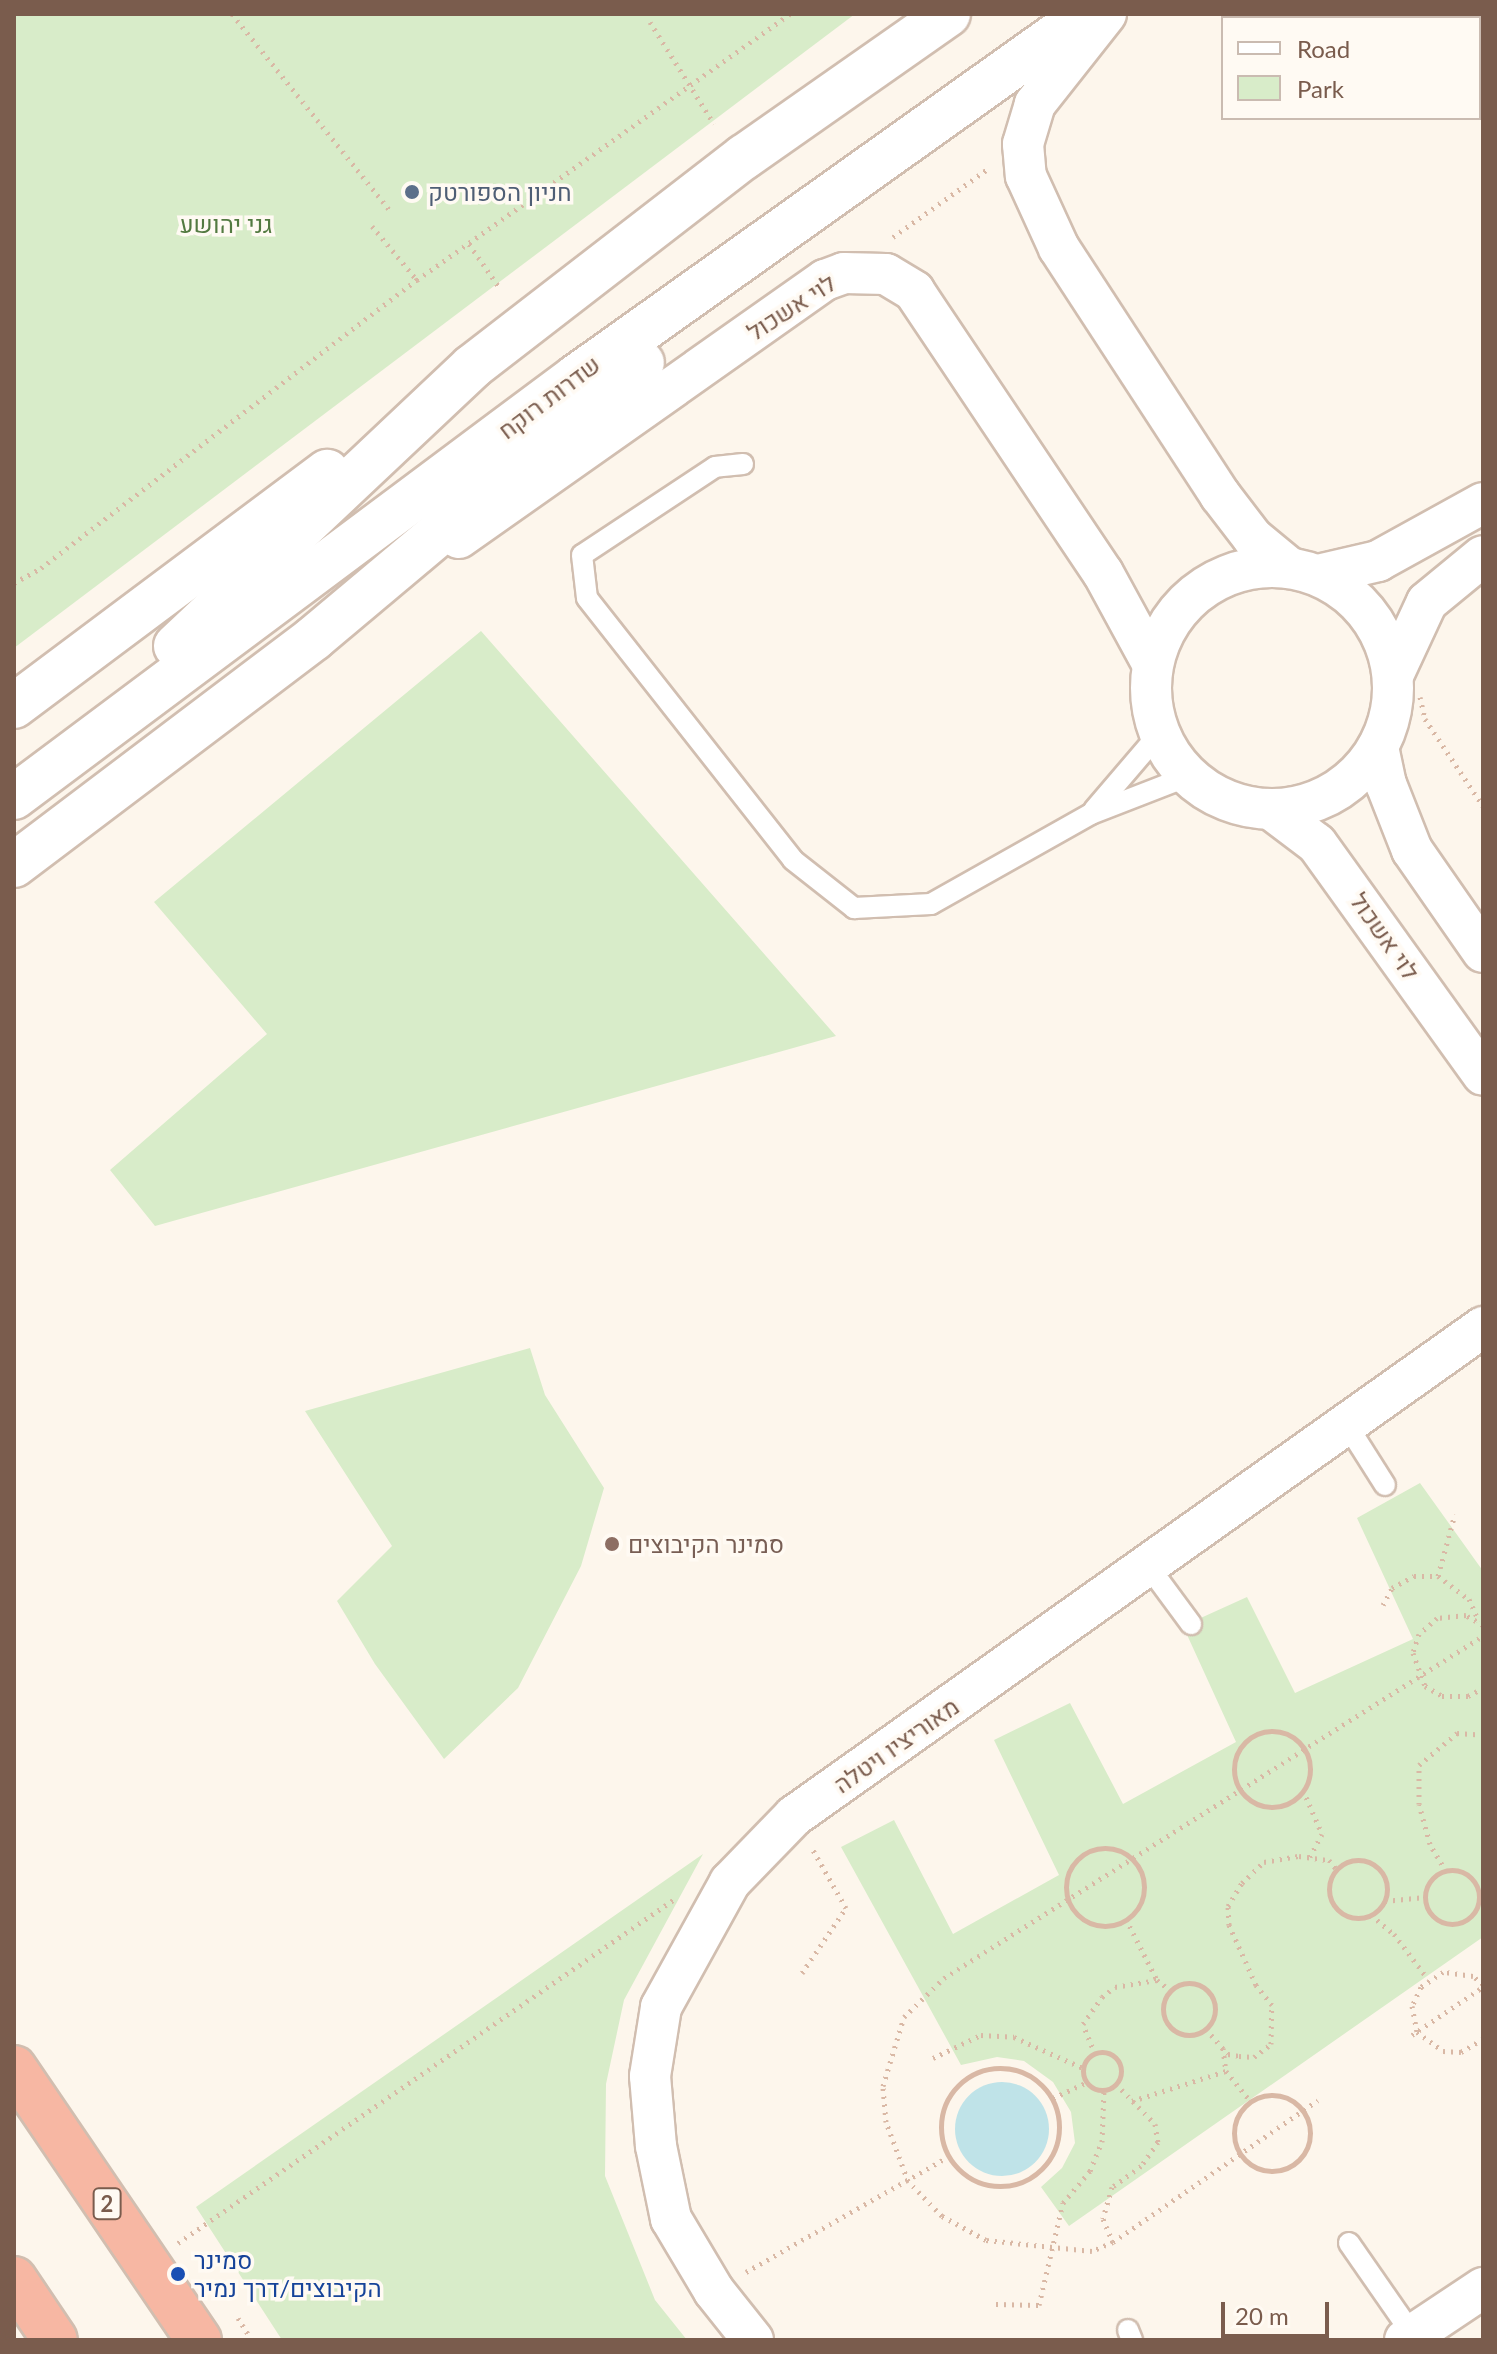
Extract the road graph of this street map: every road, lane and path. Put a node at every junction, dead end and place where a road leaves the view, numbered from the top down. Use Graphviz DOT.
graph roads {
  1 [pos="232,14"];
  2 [pos="790,14"];
  3 [pos="948,14"];
  4 [pos="1086,14"];
  5 [pos="1106,14"];
  6 [pos="650,22"];
  7 [pos="980,84"];
  8 [pos="687,85"];
  9 [pos="714,124"];
  10 [pos="1023,144"];
  11 [pos="391,212"];
  12 [pos="372,226"];
  13 [pos="469,244"];
  14 [pos="844,273"];
  15 [pos="417,280"];
  16 [pos="499,287"];
  17 [pos="472,367"];
  18 [pos="743,464"];
  19 [pos="1483,503"];
  20 [pos="1483,556"];
  21 [pos="1303,571"];
  22 [pos="14,583"];
  23 [pos="314,638"];
  24 [pos="1152,663"];
  25 [pos="1394,673"];
  26 [pos="14,706"];
  27 [pos="1159,734"];
  28 [pos="1378,747"];
  29 [pos="1189,776"];
  30 [pos="17,795"];
  31 [pos="1476,796"];
  32 [pos="1483,806"];
  33 [pos="1272,810"];
  34 [pos="1091,814"];
  35 [pos="14,865"];
  36 [pos="1483,952"];
  37 [pos="1483,1075"];
  38 [pos="1483,1327"];
  39 [pos="1347,1425"];
  40 [pos="1385,1485"];
  41 [pos="1455,1514"];
  42 [pos="1149,1567"];
  43 [pos="1438,1576"];
  44 [pos="1383,1605"];
  45 [pos="1191,1624"];
  46 [pos="1481,1624"];
  47 [pos="1483,1636"];
  48 [pos="1419,1676"];
  49 [pos="1482,1690"];
  50 [pos="1483,1735"];
  51 [pos="1305,1748"];
  52 [pos="1239,1789"];
  53 [pos="1303,1790"];
  54 [pos="794,1816"];
  55 [pos="1310,1857"];
  56 [pos="1131,1858"];
  57 [pos="1337,1870"];
  58 [pos="1446,1871"];
  59 [pos="689,1889"];
  60 [pos="1067,1897"];
  61 [pos="1425,1897"];
  62 [pos="1385,1901"];
  63 [pos="1371,1915"];
  64 [pos="1126,1919"];
  65 [pos="802,1973"];
  66 [pos="1428,1979"];
  67 [pos="1157,1980"];
  68 [pos="1483,1986"];
  69 [pos="1171,1991"];
  70 [pos="1206,2029"];
  71 [pos="1415,2034"];
  72 [pos="1483,2039"];
  73 [pos="1222,2046"];
  74 [pos="1095,2054"];
  75 [pos="933,2058"];
  76 [pos="14,2068"];
  77 [pos="1083,2068"];
  78 [pos="1226,2071"];
  79 [pos="1087,2082"];
  80 [pos="1116,2084"];
  81 [pos="1104,2090"];
  82 [pos="1053,2098"];
  83 [pos="1318,2100"];
  84 [pos="1131,2102"];
  85 [pos="1251,2102"];
  86 [pos="1302,2111"];
  87 [pos="1241,2154"];
  88 [pos="948,2157"];
  89 [pos="908,2181"];
  90 [pos="1113,2242"];
  91 [pos="1349,2243"];
  92 [pos="1052,2248"];
  93 [pos="147,2263"];
  94 [pos="14,2279"];
  95 [pos="1483,2288"];
  96 [pos="714,2291"];
  97 [pos="996,2304"];
  98 [pos="238,2318"];
  99 [pos="1411,2338"];
  100 [pos="55,2340"];
  101 [pos="199,2340"];
  102 [pos="252,2340"];
  103 [pos="753,2340"];
  1 -- 11 [label="path"];
  2 -- 8 [label="path"];
  3 -- 17 [label="main road, שדרות רוקח"];
  4 -- 7 [label="main road, שדרות רוקח"];
  5 -- 10 [label="street"];
  6 -- 8 [label="path"];
  7 -- 23 [label="main road"];
  7 -- 30 [label="main road, שדרות רוקח"];
  8 -- 9 [label="path"];
  8 -- 13 [label="path"];
  10 -- 14 [label="path"];
  10 -- 21 [label="street"];
  12 -- 15 [label="path"];
  13 -- 15 [label="path"];
  13 -- 16 [label="path"];
  14 -- 23 [label="street, לוי אשכול"];
  14 -- 24 [label="street, לוי אשכול"];
  15 -- 22 [label="path"];
  17 -- 26 [label="main road"];
  17 -- 30 [label="main road, שדרות רוקח"];
  18 -- 34 [label="lane"];
  19 -- 21 [label="street"];
  20 -- 25 [label="street"];
  21 -- 24 [label="street"];
  21 -- 25 [label="street"];
  23 -- 35 [label="main road"];
  24 -- 27 [label="street"];
  25 -- 28 [label="street"];
  27 -- 29 [label="street"];
  27 -- 34 [label="lane"];
  28 -- 33 [label="street"];
  28 -- 36 [label="street"];
  29 -- 33 [label="street"];
  29 -- 34 [label="lane"];
  31 -- 32 [label="path"];
  33 -- 37 [label="street, לוי אשכול"];
  38 -- 39 [label="street, מאוריציו ויטלה"];
  39 -- 40 [label="lane"];
  39 -- 42 [label="street, מאוריציו ויטלה"];
  41 -- 43 [label="path"];
  42 -- 45 [label="lane"];
  42 -- 54 [label="street, מאוריציו ויטלה"];
  43 -- 44 [label="path"];
  43 -- 46 [label="path"];
  46 -- 48 [label="path"];
  47 -- 48 [label="path"];
  48 -- 49 [label="path"];
  48 -- 51 [label="path"];
  50 -- 58 [label="path"];
  51 -- 52 [label="path"];
  51 -- 52 [label="path"];
  51 -- 53 [label="path"];
  52 -- 53 [label="path"];
  52 -- 56 [label="path"];
  53 -- 55 [label="path"];
  54 -- 65 [label="path"];
  54 -- 96 [label="street, מאוריציו ויטלה"];
  55 -- 57 [label="path"];
  55 -- 73 [label="path"];
  56 -- 60 [label="path"];
  56 -- 60 [label="path"];
  56 -- 64 [label="path"];
  57 -- 62 [label="path"];
  57 -- 63 [label="path"];
  58 -- 61 [label="path"];
  58 -- 61 [label="path"];
  59 -- 93 [label="path"];
  60 -- 64 [label="path"];
  60 -- 89 [label="path"];
  61 -- 62 [label="path"];
  62 -- 63 [label="path"];
  63 -- 66 [label="path"];
  64 -- 67 [label="path"];
  66 -- 68 [label="path"];
  66 -- 71 [label="path"];
  67 -- 69 [label="path"];
  67 -- 74 [label="path"];
  68 -- 71 [label="path"];
  69 -- 70 [label="path"];
  69 -- 70 [label="path"];
  70 -- 73 [label="path"];
  71 -- 72 [label="path"];
  73 -- 78 [label="path"];
  74 -- 77 [label="path"];
  74 -- 80 [label="path"];
  75 -- 77 [label="path"];
  76 -- 93 [label="highway, 2"];
  77 -- 79 [label="path"];
  78 -- 84 [label="path"];
  78 -- 85 [label="path"];
  79 -- 81 [label="path"];
  79 -- 82 [label="path"];
  80 -- 81 [label="path"];
  80 -- 84 [label="path"];
  81 -- 92 [label="path"];
  82 -- 88 [label="path"];
  82 -- 88 [label="path"];
  83 -- 86 [label="path"];
  84 -- 90 [label="path"];
  85 -- 86 [label="path"];
  85 -- 87 [label="path"];
  86 -- 87 [label="path"];
  86 -- 87 [label="path"];
  87 -- 90 [label="path"];
  88 -- 89 [label="path"];
  89 -- 92 [label="path"];
  89 -- 96 [label="path"];
  90 -- 92 [label="path"];
  91 -- 99 [label="lane"];
  92 -- 97 [label="path"];
  93 -- 101 [label="highway, 2"];
  94 -- 100 [label="highway"];
  95 -- 99 [label="street"];
  96 -- 103 [label="street, מאוריציו ויטלה"];
  98 -- 102 [label="path"];
}
